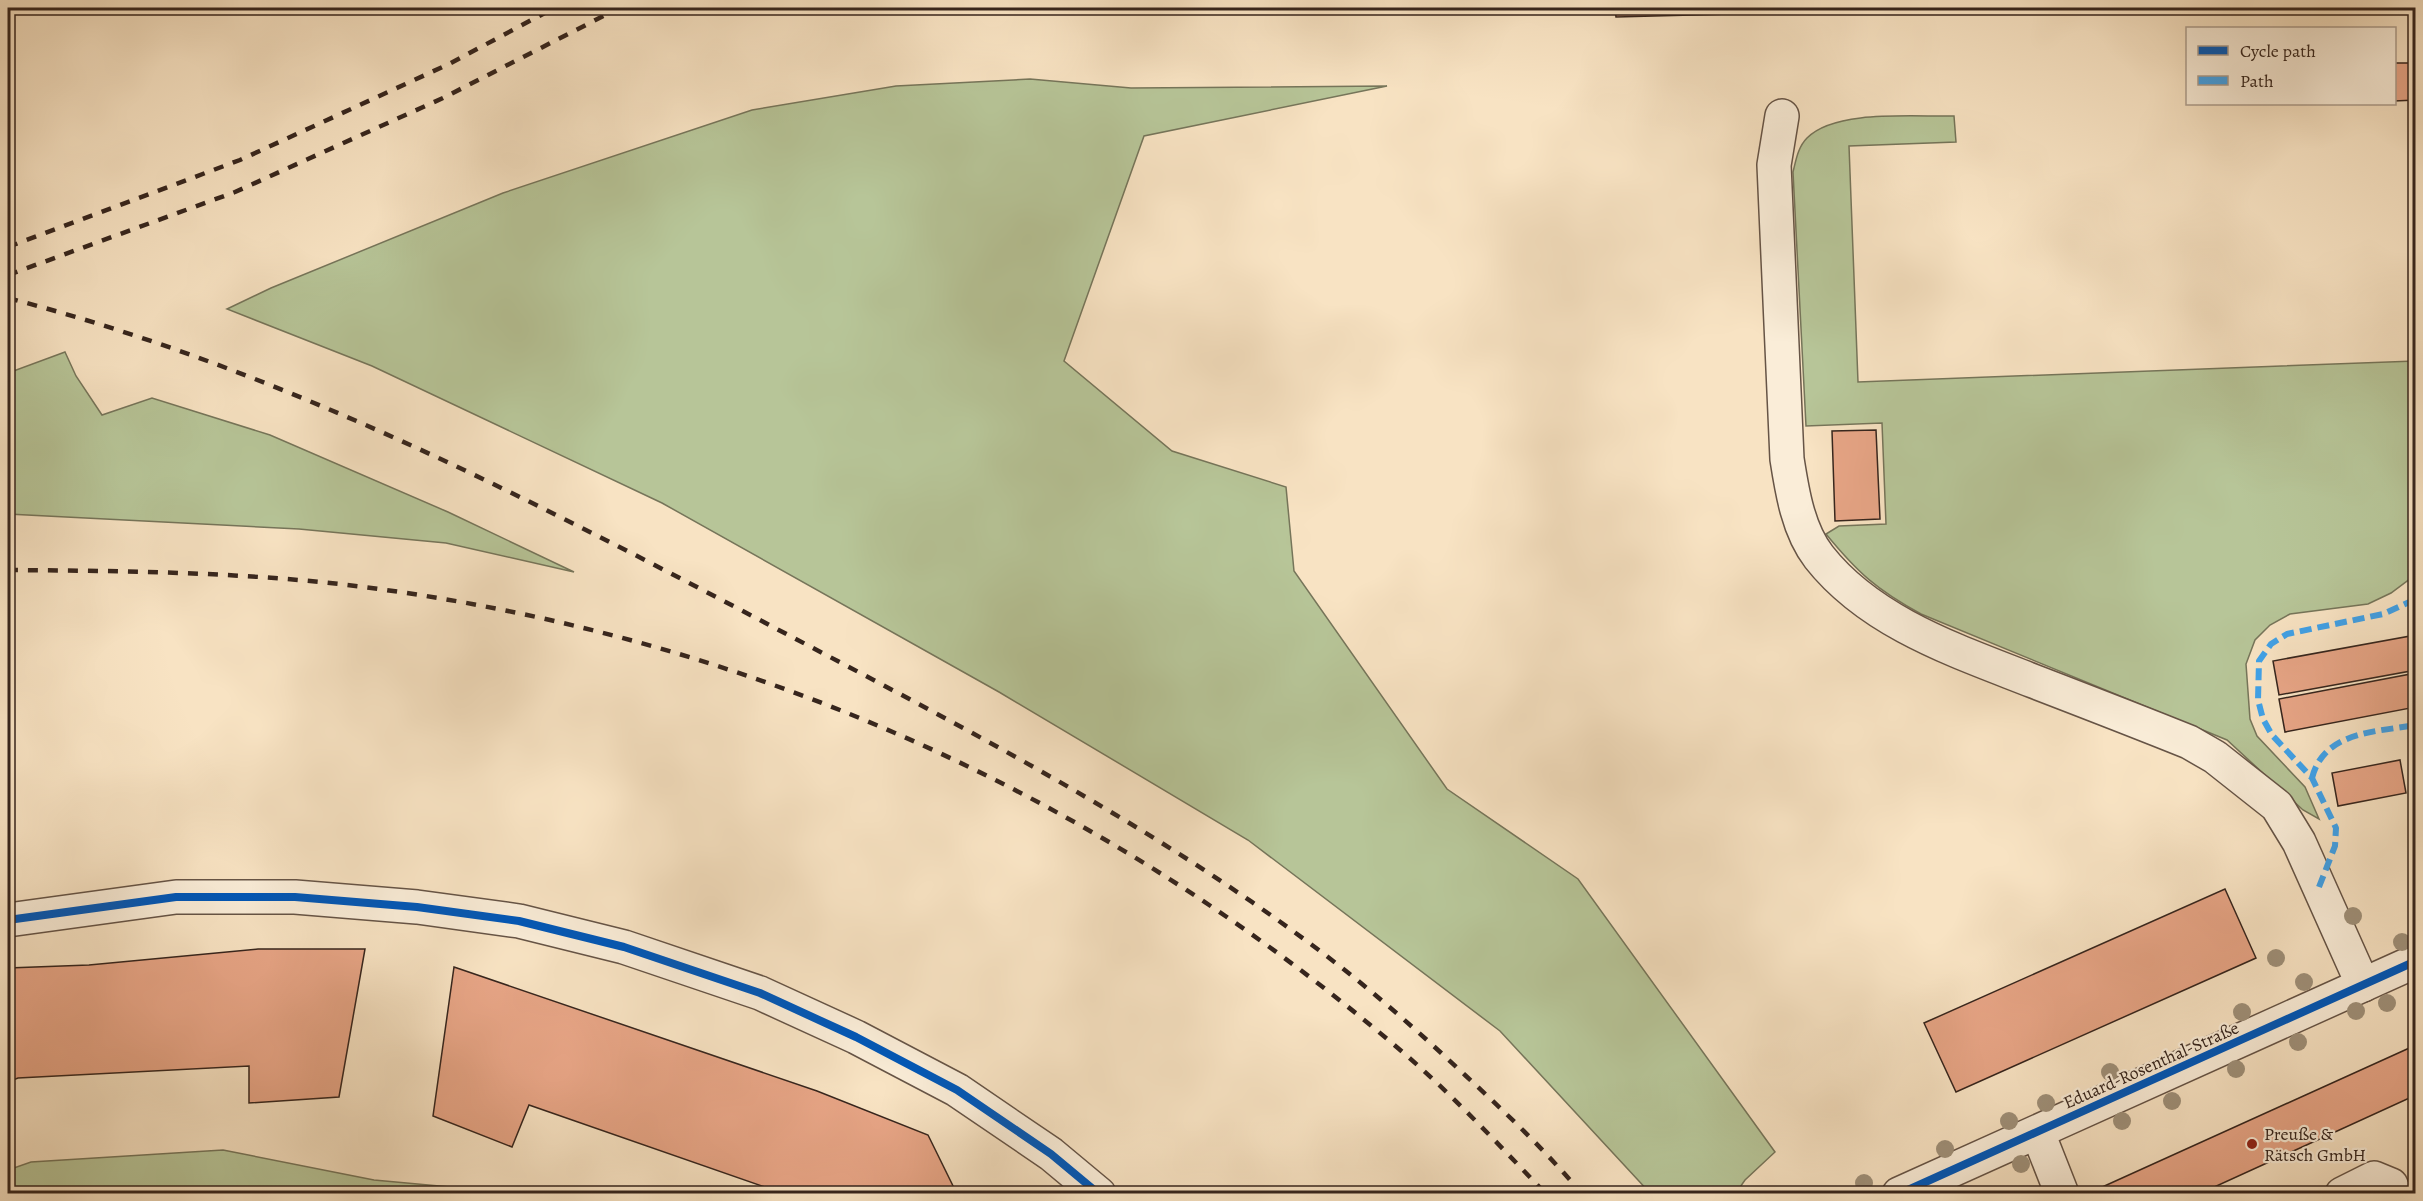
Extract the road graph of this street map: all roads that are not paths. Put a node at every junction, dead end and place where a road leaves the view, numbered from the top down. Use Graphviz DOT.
graph roads {
  1 [pos="1782,116"];
  2 [pos="8,920"];
  3 [pos="2415,961"];
  4 [pos="2362,985"];
  5 [pos="2038,1133"];
  6 [pos="1099,1194"];
  7 [pos="1899,1194"];
  8 [pos="2062,1194"];
  9 [pos="2342,1194"];
  10 [pos="2394,1194"];
  1 -- 4 [label="street"];
  2 -- 6 [label="street"];
  3 -- 4 [label="street, Eduard-Rosenthal-Straße"];
  4 -- 5 [label="street, Eduard-Rosenthal-Straße"];
  5 -- 7 [label="street, Eduard-Rosenthal-Straße"];
  5 -- 8 [label="street"];
  9 -- 10 [label="street"];
}
